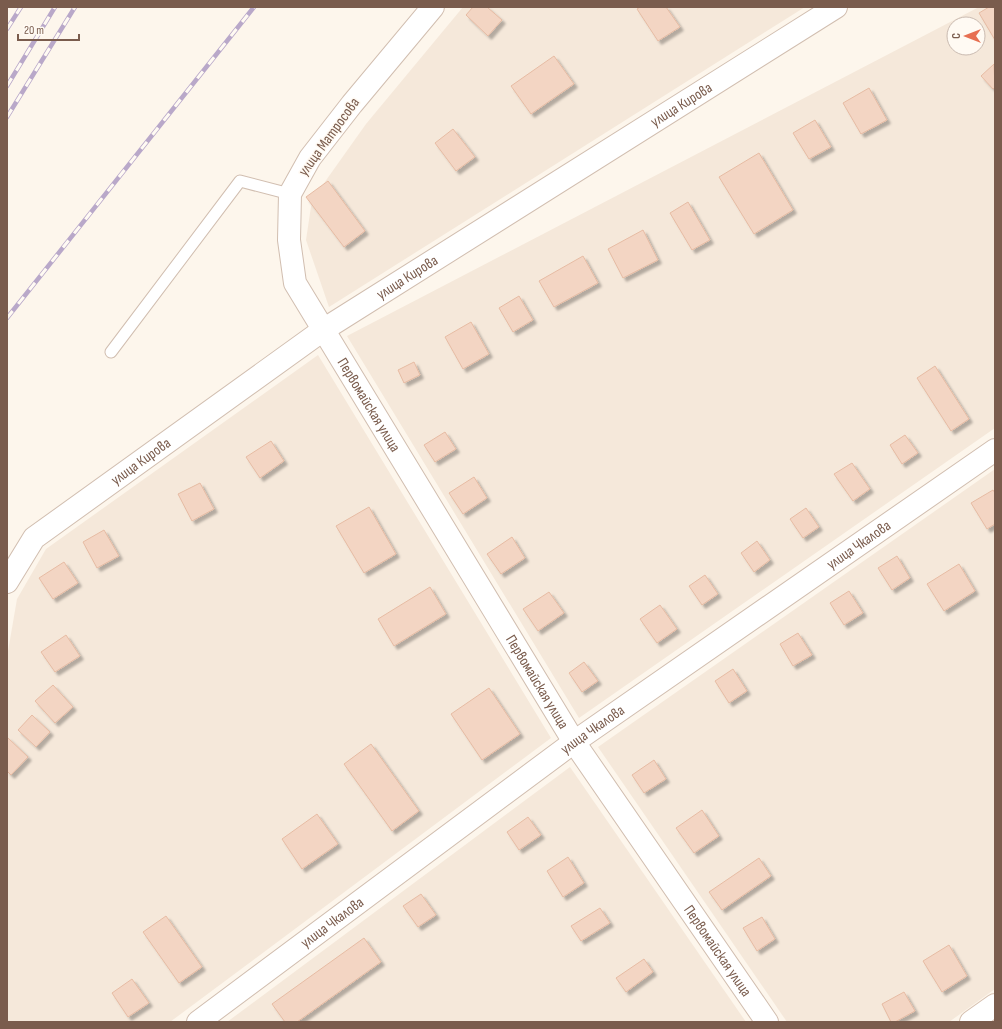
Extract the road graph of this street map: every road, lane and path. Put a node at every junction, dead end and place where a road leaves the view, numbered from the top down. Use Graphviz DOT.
graph roads {
  1 [pos="433,7"];
  2 [pos="836,7"];
  3 [pos="290,194"];
  4 [pos="323,330"];
  5 [pos="111,352"];
  6 [pos="995,450"];
  7 [pos="7,582"];
  8 [pos="574,742"];
  9 [pos="995,1005"];
  10 [pos="198,1022"];
  11 [pos="767,1022"];
  12 [pos="971,1022"];
  1 -- 3 [label="street, улица Матросова"];
  2 -- 4 [label="street, улица Кирова"];
  3 -- 4 [label="street, улица Матросова"];
  3 -- 5 [label="lane"];
  4 -- 7 [label="street, улица Кирова"];
  4 -- 8 [label="street, Первомайская улица"];
  6 -- 8 [label="street, улица Чкалова"];
  8 -- 10 [label="street, улица Чкалова"];
  8 -- 11 [label="street, Первомайская улица"];
  9 -- 12 [label="street"];
}
